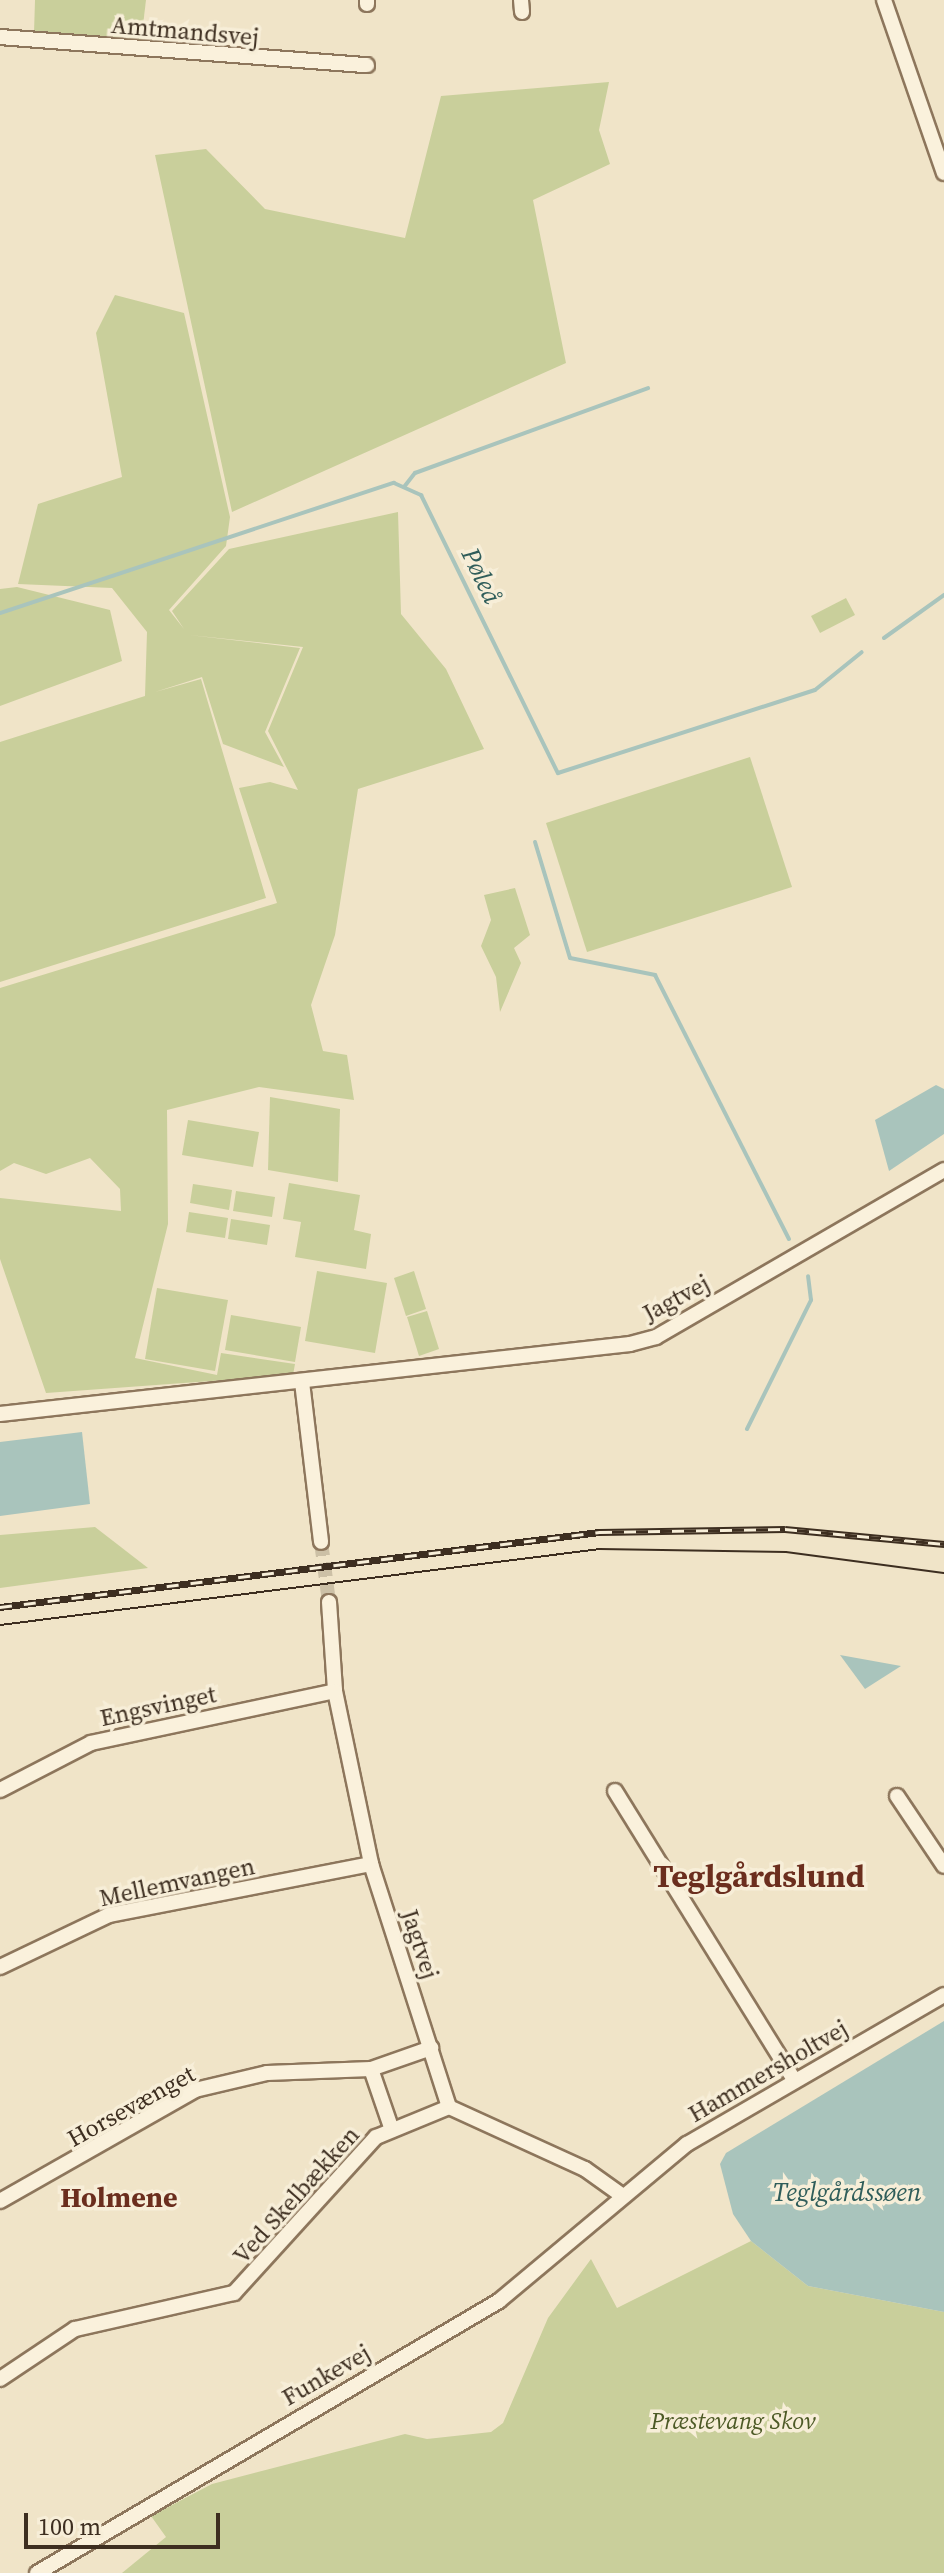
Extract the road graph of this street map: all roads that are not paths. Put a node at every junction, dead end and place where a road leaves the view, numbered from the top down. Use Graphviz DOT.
graph roads {
  1 [pos="884,0"];
  2 [pos="0,37"];
  3 [pos="367,65"];
  4 [pos="944,173"];
  5 [pos="944,1170"];
  6 [pos="302,1382"];
  7 [pos="0,1414"];
  8 [pos="321,1542"];
  9 [pos="329,1602"];
  10 [pos="335,1691"];
  11 [pos="0,1790"];
  12 [pos="615,1791"];
  13 [pos="897,1796"];
  14 [pos="371,1864"];
  15 [pos="944,1866"];
  16 [pos="0,1967"];
  17 [pos="944,1995"];
  18 [pos="431,2048"];
  19 [pos="371,2069"];
  20 [pos="794,2080"];
  21 [pos="449,2107"];
  22 [pos="391,2127"];
  23 [pos="620,2194"];
  24 [pos="0,2201"];
  25 [pos="0,2379"];
  26 [pos="37,2573"];
  1 -- 4 [label="street"];
  2 -- 3 [label="street, Amtmandsvej"];
  5 -- 6 [label="street, Jagtvej"];
  6 -- 7 [label="street, Jagtvej"];
  6 -- 8 [label="street"];
  9 -- 10 [label="street, Jagtvej"];
  10 -- 11 [label="street, Engsvinget"];
  10 -- 14 [label="street, Jagtvej"];
  12 -- 20 [label="street"];
  13 -- 15 [label="street"];
  14 -- 16 [label="street, Mellemvangen"];
  14 -- 18 [label="street, Jagtvej"];
  17 -- 20 [label="street, Hammersholtvej"];
  18 -- 19 [label="street, Horsevænget"];
  18 -- 21 [label="street, Jagtvej"];
  19 -- 22 [label="street"];
  19 -- 24 [label="street, Horsevænget"];
  20 -- 23 [label="street, Hammersholtvej"];
  21 -- 22 [label="street, Ved Skelbækken"];
  21 -- 23 [label="street"];
  22 -- 25 [label="street, Ved Skelbækken"];
  23 -- 26 [label="street, Funkevej"];
}
